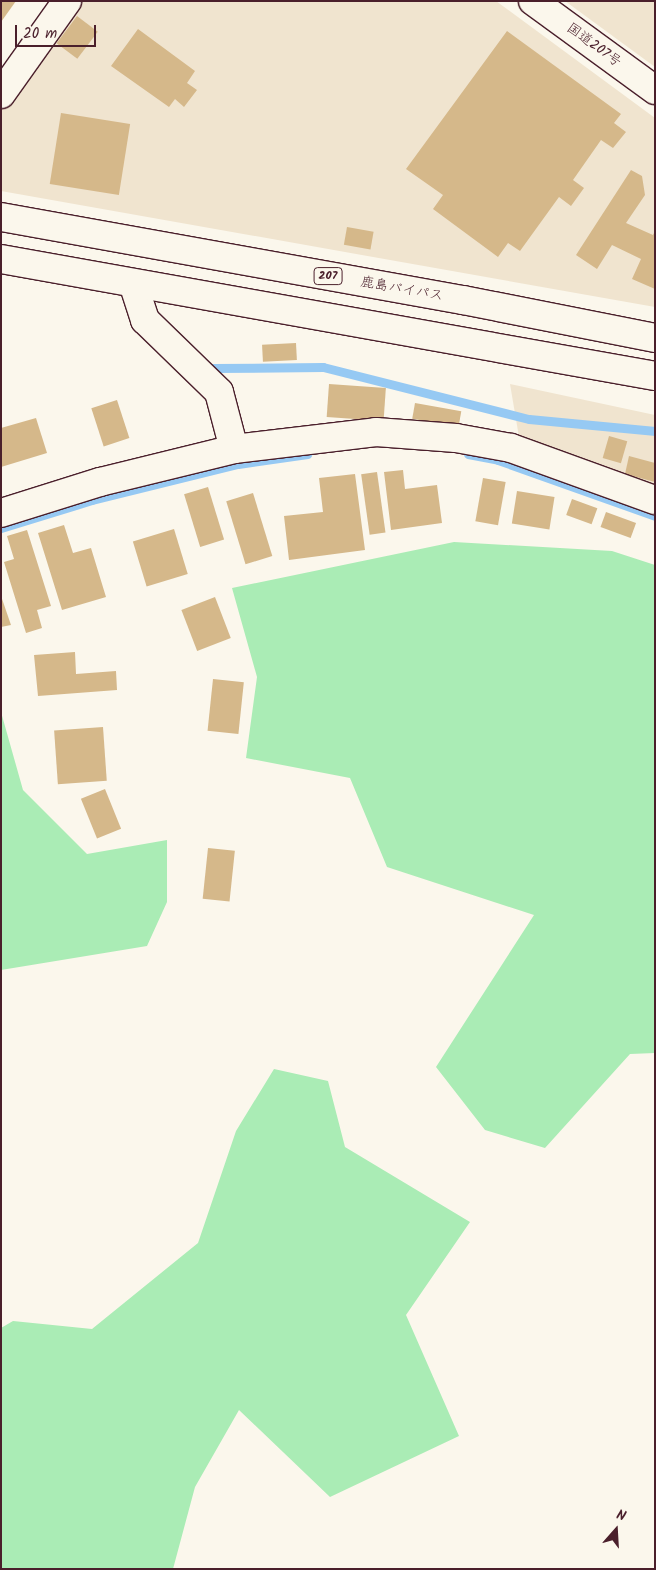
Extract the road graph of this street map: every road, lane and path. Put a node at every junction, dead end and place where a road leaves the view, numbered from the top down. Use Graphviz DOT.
graph roads {
  1 [pos="67,1"];
  2 [pos="534,1"];
  3 [pos="655,90"];
  4 [pos="1,94"];
  5 [pos="1,217"];
  6 [pos="1,259"];
  7 [pos="133,283"];
  8 [pos="655,338"];
  9 [pos="655,376"];
  10 [pos="234,449"];
  11 [pos="655,500"];
  12 [pos="1,513"];
  1 -- 4 [label="main road"];
  2 -- 3 [label="main road, 国道207号"];
  5 -- 8 [label="main road, 鹿島バイパス / 207"];
  6 -- 7 [label="main road"];
  7 -- 9 [label="main road"];
  7 -- 10 [label="main road"];
  10 -- 11 [label="main road"];
  10 -- 12 [label="main road"];
}
